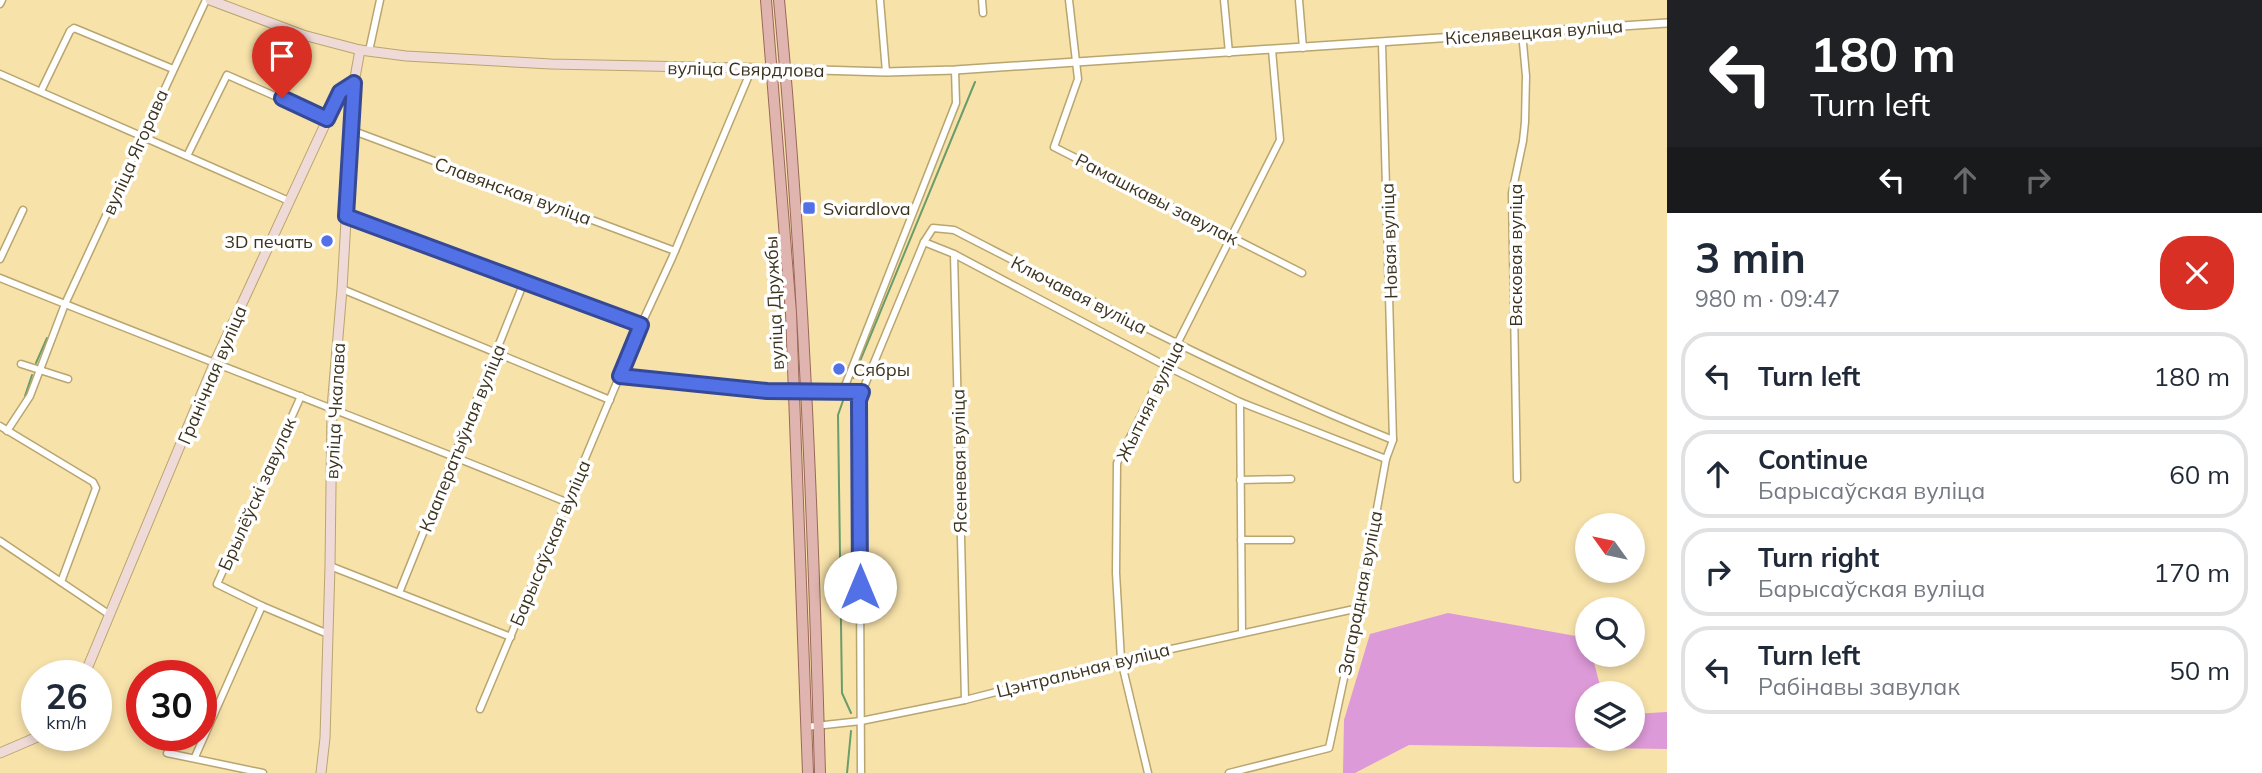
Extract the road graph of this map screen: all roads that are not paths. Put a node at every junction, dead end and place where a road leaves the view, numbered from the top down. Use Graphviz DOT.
graph roads {
  1 [pos="208,0"];
  2 [pos="380,0"];
  3 [pos="767,0"];
  4 [pos="779,0"];
  5 [pos="880,0"];
  6 [pos="982,0"];
  7 [pos="1069,0"];
  8 [pos="1224,0"];
  9 [pos="1299,0"];
  10 [pos="983,13"];
  11 [pos="1667,23"];
  12 [pos="1522,32"];
  13 [pos="1382,43"];
  14 [pos="1303,48"];
  15 [pos="1272,50"];
  16 [pos="364,51"];
  17 [pos="1229,53"];
  18 [pos="1075,62"];
  19 [pos="752,68"];
  20 [pos="771,68"];
  21 [pos="173,69"];
  22 [pos="786,69"];
  23 [pos="956,70"];
  24 [pos="886,72"];
  25 [pos="0,74"];
  26 [pos="354,83"];
  27 [pos="41,91"];
  28 [pos="327,119"];
  29 [pos="351,130"];
  30 [pos="142,136"];
  31 [pos="790,144"];
  32 [pos="187,156"];
  33 [pos="289,201"];
  34 [pos="23,210"];
  35 [pos="346,216"];
  36 [pos="1231,238"];
  37 [pos="925,242"];
  38 [pos="675,251"];
  39 [pos="954,254"];
  40 [pos="0,259"];
  41 [pos="1302,272"];
  42 [pos="0,278"];
  43 [pos="524,282"];
  44 [pos="342,289"];
  45 [pos="65,304"];
  46 [pos="791,313"];
  47 [pos="641,325"];
  48 [pos="1177,345"];
  49 [pos="496,354"];
  50 [pos="21,364"];
  51 [pos="214,364"];
  52 [pos="1166,366"];
  53 [pos="40,369"];
  54 [pos="620,376"];
  55 [pos="68,379"];
  56 [pos="794,391"];
  57 [pos="807,391"];
  58 [pos="843,391"];
  59 [pos="862,392"];
  60 [pos="301,396"];
  61 [pos="610,400"];
  62 [pos="1240,402"];
  63 [pos="332,408"];
  64 [pos="0,426"];
  65 [pos="7,431"];
  66 [pos="1393,440"];
  67 [pos="453,456"];
  68 [pos="1386,459"];
  69 [pos="809,468"];
  70 [pos="1291,479"];
  71 [pos="1517,479"];
  72 [pos="1240,480"];
  73 [pos="566,502"];
  74 [pos="1241,540"];
  75 [pos="1291,540"];
  76 [pos="0,541"];
  77 [pos="330,566"];
  78 [pos="61,582"];
  79 [pos="399,593"];
  80 [pos="262,606"];
  81 [pos="1359,608"];
  82 [pos="110,615"];
  83 [pos="1242,632"];
  84 [pos="328,634"];
  85 [pos="511,637"];
  86 [pos="804,654"];
  87 [pos="90,660"];
  88 [pos="1121,660"];
  89 [pos="965,700"];
  90 [pos="480,709"];
  91 [pos="861,721"];
  92 [pos="806,727"];
  93 [pos="819,727"];
  94 [pos="21,744"];
  95 [pos="0,753"];
  96 [pos="167,753"];
  97 [pos="195,757"];
  98 [pos="262,773"];
  99 [pos="321,773"];
  100 [pos="808,773"];
  101 [pos="820,773"];
  102 [pos="862,773"];
  103 [pos="1148,773"];
  104 [pos="1229,773"];
  1 -- 16 [label="main road, вуліца Свярдлова"];
  1 -- 21 [label="street, вуліца Ягорава"];
  2 -- 16 [label="street"];
  3 -- 20 [label="main road, вуліца Дружбы"];
  3 -- 22 [label="main road"];
  4 -- 22 [label="main road, вуліца Дружбы"];
  5 -- 24 [label="street"];
  6 -- 10 [label="street"];
  7 -- 18 [label="street"];
  8 -- 17 [label="street"];
  9 -- 14 [label="street"];
  11 -- 12 [label="street, Кіселявецкая вуліца"];
  12 -- 13 [label="street, Кіселявецкая вуліца"];
  12 -- 71 [label="street, Вясковая вуліца"];
  13 -- 14 [label="street, вуліца Свярдлова"];
  13 -- 66 [label="street, Новая вуліца"];
  14 -- 15 [label="street, вуліца Свярдлова"];
  15 -- 17 [label="street, вуліца Свярдлова"];
  15 -- 36 [label="street, Жытняя вуліца"];
  16 -- 19 [label="main road, вуліца Свярдлова"];
  16 -- 26 [label="main road, вуліца Чкалава"];
  17 -- 18 [label="street, вуліца Свярдлова"];
  18 -- 23 [label="street, вуліца Свярдлова"];
  18 -- 36 [label="street, Рамашкавы завулак"];
  19 -- 20 [label="main road, вуліца Свярдлова"];
  19 -- 38 [label="street, Барысаўская вуліца"];
  20 -- 22 [label="main road, вуліца Свярдлова"];
  20 -- 31 [label="main road"];
  20 -- 46 [label="main road, вуліца Дружбы"];
  21 -- 27 [label="street"];
  21 -- 30 [label="street, вуліца Ягорава"];
  22 -- 24 [label="street, вуліца Свярдлова"];
  22 -- 31 [label="main road, вуліца Дружбы"];
  23 -- 24 [label="street, вуліца Свярдлова"];
  23 -- 58 [label="street"];
  25 -- 27 [label="street"];
  26 -- 28 [label="main road, Гранічная вуліца"];
  26 -- 29 [label="main road, вуліца Чкалава"];
  27 -- 30 [label="street"];
  28 -- 32 [label="street"];
  28 -- 33 [label="main road, Гранічная вуліца"];
  29 -- 35 [label="main road, вуліца Чкалава"];
  29 -- 38 [label="street, Славянская вуліца"];
  30 -- 32 [label="street"];
  30 -- 45 [label="street, вуліца Ягорава"];
  31 -- 57 [label="main road, вуліца Дружбы"];
  32 -- 33 [label="street"];
  33 -- 51 [label="main road, Гранічная вуліца"];
  34 -- 40 [label="street"];
  35 -- 43 [label="street"];
  35 -- 44 [label="main road, вуліца Чкалава"];
  36 -- 41 [label="street, Рамашкавы завулак"];
  36 -- 48 [label="street, Жытняя вуліца"];
  37 -- 39 [label="street"];
  37 -- 48 [label="street, Ключавая вуліца"];
  37 -- 59 [label="street"];
  38 -- 47 [label="street, Барысаўская вуліца"];
  39 -- 52 [label="street, Ключавая вуліца"];
  39 -- 89 [label="street, Ясеневая вуліца"];
  42 -- 45 [label="street"];
  43 -- 47 [label="street"];
  43 -- 49 [label="street, Кааператыўная вуліца"];
  44 -- 49 [label="street"];
  44 -- 63 [label="main road, вуліца Чкалава"];
  45 -- 51 [label="street"];
  45 -- 53 [label="street, вуліца Ягорава"];
  46 -- 56 [label="main road, вуліца Дружбы"];
  46 -- 57 [label="main road"];
  47 -- 54 [label="street, Барысаўская вуліца"];
  48 -- 52 [label="street, Жытняя вуліца"];
  48 -- 66 [label="street, Ключавая вуліца"];
  49 -- 61 [label="street"];
  49 -- 67 [label="street, Кааператыўная вуліца"];
  50 -- 53 [label="street"];
  51 -- 60 [label="street"];
  51 -- 82 [label="main road, Гранічная вуліца"];
  52 -- 62 [label="street, Ключавая вуліца"];
  52 -- 88 [label="street, Жытняя вуліца"];
  53 -- 55 [label="street"];
  53 -- 65 [label="street, вуліца Ягорава"];
  54 -- 56 [label="street"];
  54 -- 61 [label="street, Барысаўская вуліца"];
  56 -- 57 [label="street"];
  56 -- 69 [label="main road"];
  56 -- 86 [label="main road, вуліца Дружбы"];
  57 -- 58 [label="street"];
  57 -- 69 [label="main road, вуліца Дружбы"];
  58 -- 59 [label="street"];
  59 -- 91 [label="street"];
  60 -- 63 [label="street"];
  60 -- 80 [label="street, Брылёўскі завулак"];
  61 -- 73 [label="street, Барысаўская вуліца"];
  62 -- 68 [label="street, Ключавая вуліца"];
  62 -- 72 [label="street"];
  63 -- 67 [label="street"];
  63 -- 77 [label="main road, вуліца Чкалава"];
  64 -- 65 [label="street"];
  65 -- 78 [label="street"];
  66 -- 68 [label="street, Загарадная вуліца"];
  67 -- 73 [label="street"];
  67 -- 79 [label="street, Кааператыўная вуліца"];
  68 -- 81 [label="street, Загарадная вуліца"];
  69 -- 93 [label="main road, вуліца Дружбы"];
  70 -- 72 [label="street"];
  72 -- 74 [label="street"];
  73 -- 85 [label="street, Барысаўская вуліца"];
  74 -- 75 [label="street"];
  74 -- 83 [label="street"];
  76 -- 78 [label="street"];
  77 -- 79 [label="street"];
  77 -- 84 [label="main road, вуліца Чкалава"];
  78 -- 82 [label="street"];
  79 -- 85 [label="street"];
  80 -- 84 [label="street, Брылёўскі завулак"];
  80 -- 97 [label="street"];
  81 -- 83 [label="street, Цэнтральная вуліца"];
  81 -- 104 [label="street, Загарадная вуліца"];
  82 -- 87 [label="main road, Гранічная вуліца"];
  83 -- 88 [label="street, Цэнтральная вуліца"];
  84 -- 99 [label="main road, вуліца Чкалава"];
  85 -- 90 [label="street, Барысаўская вуліца"];
  86 -- 92 [label="main road, вуліца Дружбы"];
  86 -- 93 [label="main road"];
  88 -- 89 [label="street, Цэнтральная вуліца"];
  88 -- 103 [label="street, Жытняя вуліца"];
  89 -- 91 [label="street, Цэнтральная вуліца"];
  91 -- 93 [label="street, Цэнтральная вуліца"];
  91 -- 102 [label="street"];
  92 -- 93 [label="street, Цэнтральная вуліца"];
  92 -- 100 [label="main road, вуліца Дружбы"];
  93 -- 101 [label="main road, вуліца Дружбы"];
  94 -- 95 [label="main road"];
  96 -- 97 [label="street"];
  97 -- 98 [label="street"];
}
